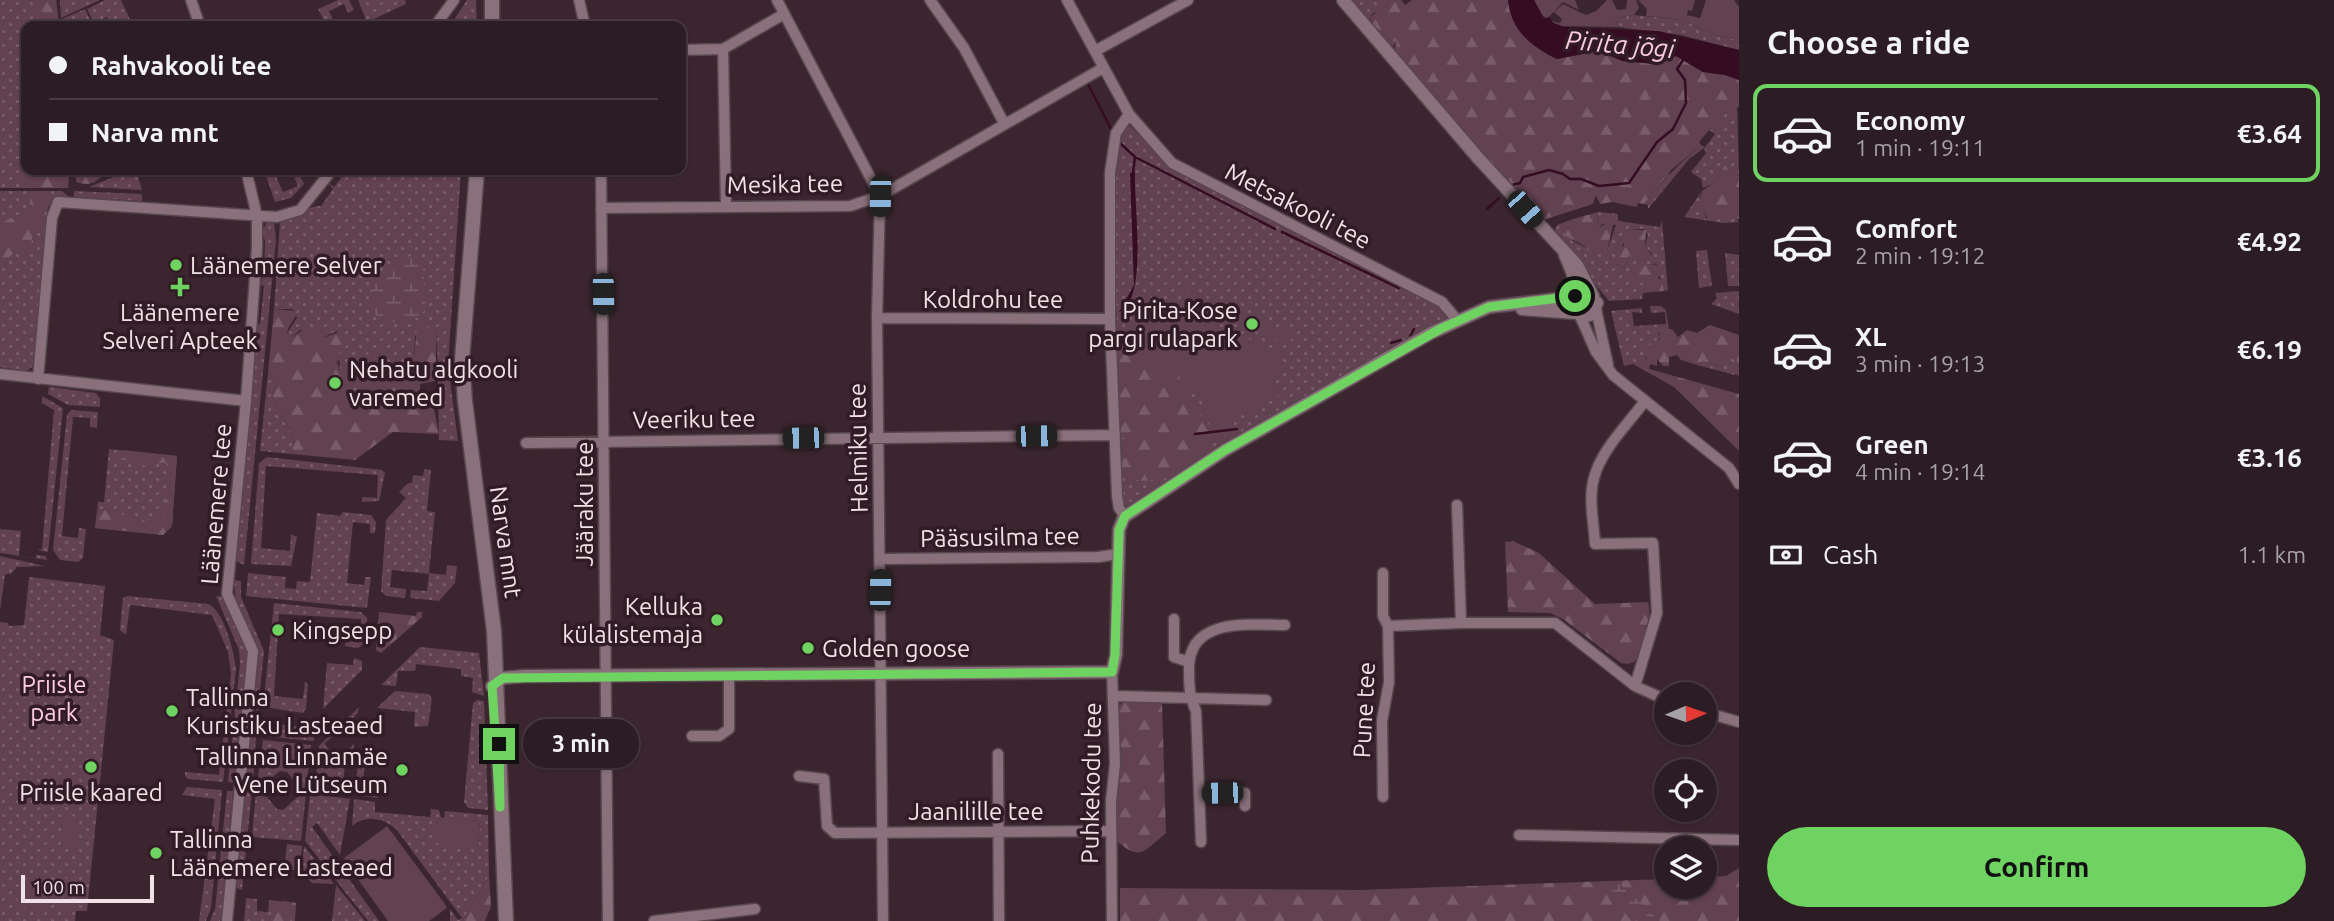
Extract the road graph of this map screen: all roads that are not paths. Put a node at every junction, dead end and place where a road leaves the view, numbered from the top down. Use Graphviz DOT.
graph roads {
  1 [pos="191,0"];
  2 [pos="454,0"];
  3 [pos="492,0"];
  4 [pos="579,0"];
  5 [pos="777,0"];
  6 [pos="930,0"];
  7 [pos="1067,0"];
  8 [pos="1188,0"];
  9 [pos="1343,0"];
  10 [pos="784,14"];
  11 [pos="198,21"];
  12 [pos="439,21"];
  13 [pos="492,21"];
  14 [pos="584,21"];
  15 [pos="686,50"];
  16 [pos="723,50"];
  17 [pos="1095,51"];
  18 [pos="1103,68"];
  19 [pos="1129,114"];
  20 [pos="1004,123"];
  21 [pos="247,175"];
  22 [pos="328,175"];
  23 [pos="477,175"];
  24 [pos="601,175"];
  25 [pos="880,196"];
  26 [pos="726,206"];
  27 [pos="601,208"];
  28 [pos="257,216"];
  29 [pos="1565,255"];
  30 [pos="1575,296"];
  31 [pos="1595,303"];
  32 [pos="1473,314"];
  33 [pos="1578,315"];
  34 [pos="877,318"];
  35 [pos="1110,319"];
  36 [pos="1458,320"];
  37 [pos="1609,368"];
  38 [pos="0,374"];
  39 [pos="38,379"];
  40 [pos="246,401"];
  41 [pos="1645,401"];
  42 [pos="1115,435"];
  43 [pos="879,437"];
  44 [pos="605,442"];
  45 [pos="526,443"];
  46 [pos="1739,484"];
  47 [pos="1457,505"];
  48 [pos="1125,516"];
  49 [pos="1119,554"];
  50 [pos="881,559"];
  51 [pos="1383,573"];
  52 [pos="1174,619"];
  53 [pos="1461,623"];
  54 [pos="1285,625"];
  55 [pos="1388,626"];
  56 [pos="1189,662"];
  57 [pos="882,671"];
  58 [pos="1112,672"];
  59 [pos="729,674"];
  60 [pos="607,675"];
  61 [pos="495,683"];
  62 [pos="1635,686"];
  63 [pos="1114,695"];
  64 [pos="1654,695"];
  65 [pos="1189,696"];
  66 [pos="1266,700"];
  67 [pos="1717,716"];
  68 [pos="1739,722"];
  69 [pos="692,736"];
  70 [pos="998,754"];
  71 [pos="799,776"];
  72 [pos="1200,794"];
  73 [pos="1383,797"];
  74 [pos="1245,806"];
  75 [pos="1111,831"];
  76 [pos="999,832"];
  77 [pos="883,833"];
  78 [pos="1519,835"];
  79 [pos="1739,840"];
  80 [pos="1201,842"];
  81 [pos="755,909"];
  82 [pos="504,916"];
  83 [pos="227,921"];
  84 [pos="608,921"];
  85 [pos="654,921"];
  86 [pos="883,921"];
  87 [pos="999,921"];
  88 [pos="1112,921"];
  1 -- 11 [label="street"];
  2 -- 12 [label="street"];
  3 -- 13 [label="main road"];
  4 -- 14 [label="street"];
  5 -- 10 [label="street, Helmiku tee"];
  6 -- 20 [label="street"];
  7 -- 17 [label="street"];
  8 -- 17 [label="street"];
  9 -- 29 [label="street"];
  10 -- 16 [label="street"];
  10 -- 25 [label="street, Helmiku tee"];
  15 -- 16 [label="street"];
  16 -- 26 [label="street"];
  17 -- 18 [label="street"];
  18 -- 19 [label="street"];
  18 -- 20 [label="street, Mesika tee"];
  19 -- 35 [label="street, Puhkekodu tee"];
  19 -- 36 [label="street, Metsakooli tee"];
  20 -- 25 [label="street, Mesika tee"];
  21 -- 28 [label="street, Läänemere tee"];
  22 -- 28 [label="street"];
  23 -- 61 [label="main road, Narva mnt"];
  24 -- 27 [label="street, Jääraku tee"];
  25 -- 26 [label="street, Mesika tee"];
  25 -- 34 [label="street, Helmiku tee"];
  26 -- 27 [label="street, Mesika tee"];
  27 -- 44 [label="street, Jääraku tee"];
  28 -- 39 [label="street"];
  28 -- 40 [label="street, Läänemere tee"];
  29 -- 30 [label="street"];
  29 -- 31 [label="street"];
  30 -- 31 [label="street"];
  30 -- 32 [label="street"];
  30 -- 33 [label="street"];
  31 -- 33 [label="street"];
  31 -- 37 [label="street"];
  32 -- 33 [label="street"];
  32 -- 36 [label="street"];
  33 -- 37 [label="street"];
  34 -- 35 [label="street, Koldrohu tee"];
  34 -- 43 [label="street, Helmiku tee"];
  35 -- 42 [label="street, Puhkekodu tee"];
  36 -- 48 [label="street"];
  37 -- 41 [label="street"];
  38 -- 39 [label="street"];
  39 -- 40 [label="street"];
  40 -- 83 [label="street, Läänemere tee"];
  41 -- 46 [label="street"];
  41 -- 62 [label="street"];
  42 -- 43 [label="street, Veeriku tee"];
  42 -- 48 [label="street, Puhkekodu tee"];
  43 -- 44 [label="street, Veeriku tee"];
  43 -- 50 [label="street, Helmiku tee"];
  44 -- 45 [label="street, Veeriku tee"];
  44 -- 60 [label="street, Jääraku tee"];
  47 -- 53 [label="street"];
  48 -- 49 [label="street, Puhkekodu tee"];
  49 -- 50 [label="street, Pääsusilma tee"];
  49 -- 58 [label="street, Puhkekodu tee"];
  50 -- 57 [label="street, Helmiku tee"];
  51 -- 55 [label="street, Pune tee"];
  52 -- 56 [label="street"];
  53 -- 55 [label="street"];
  53 -- 62 [label="street"];
  54 -- 56 [label="street"];
  55 -- 73 [label="street, Pune tee"];
  56 -- 65 [label="street"];
  57 -- 58 [label="street"];
  57 -- 59 [label="street"];
  57 -- 77 [label="street, Helmiku tee"];
  58 -- 63 [label="street, Puhkekodu tee"];
  59 -- 60 [label="street"];
  59 -- 69 [label="street"];
  60 -- 61 [label="street"];
  60 -- 84 [label="street, Jääraku tee"];
  61 -- 82 [label="main road, Narva mnt"];
  62 -- 64 [label="street"];
  63 -- 65 [label="street"];
  63 -- 75 [label="street, Puhkekodu tee"];
  65 -- 66 [label="street"];
  65 -- 72 [label="street"];
  67 -- 68 [label="street"];
  70 -- 76 [label="street"];
  71 -- 77 [label="street, Jaanilille tee"];
  72 -- 74 [label="street"];
  72 -- 80 [label="street"];
  75 -- 76 [label="street, Jaanilille tee"];
  75 -- 88 [label="street, Puhkekodu tee"];
  76 -- 77 [label="street, Jaanilille tee"];
  76 -- 87 [label="street"];
  77 -- 86 [label="street, Helmiku tee"];
  78 -- 79 [label="street"];
  81 -- 85 [label="street"];
}
